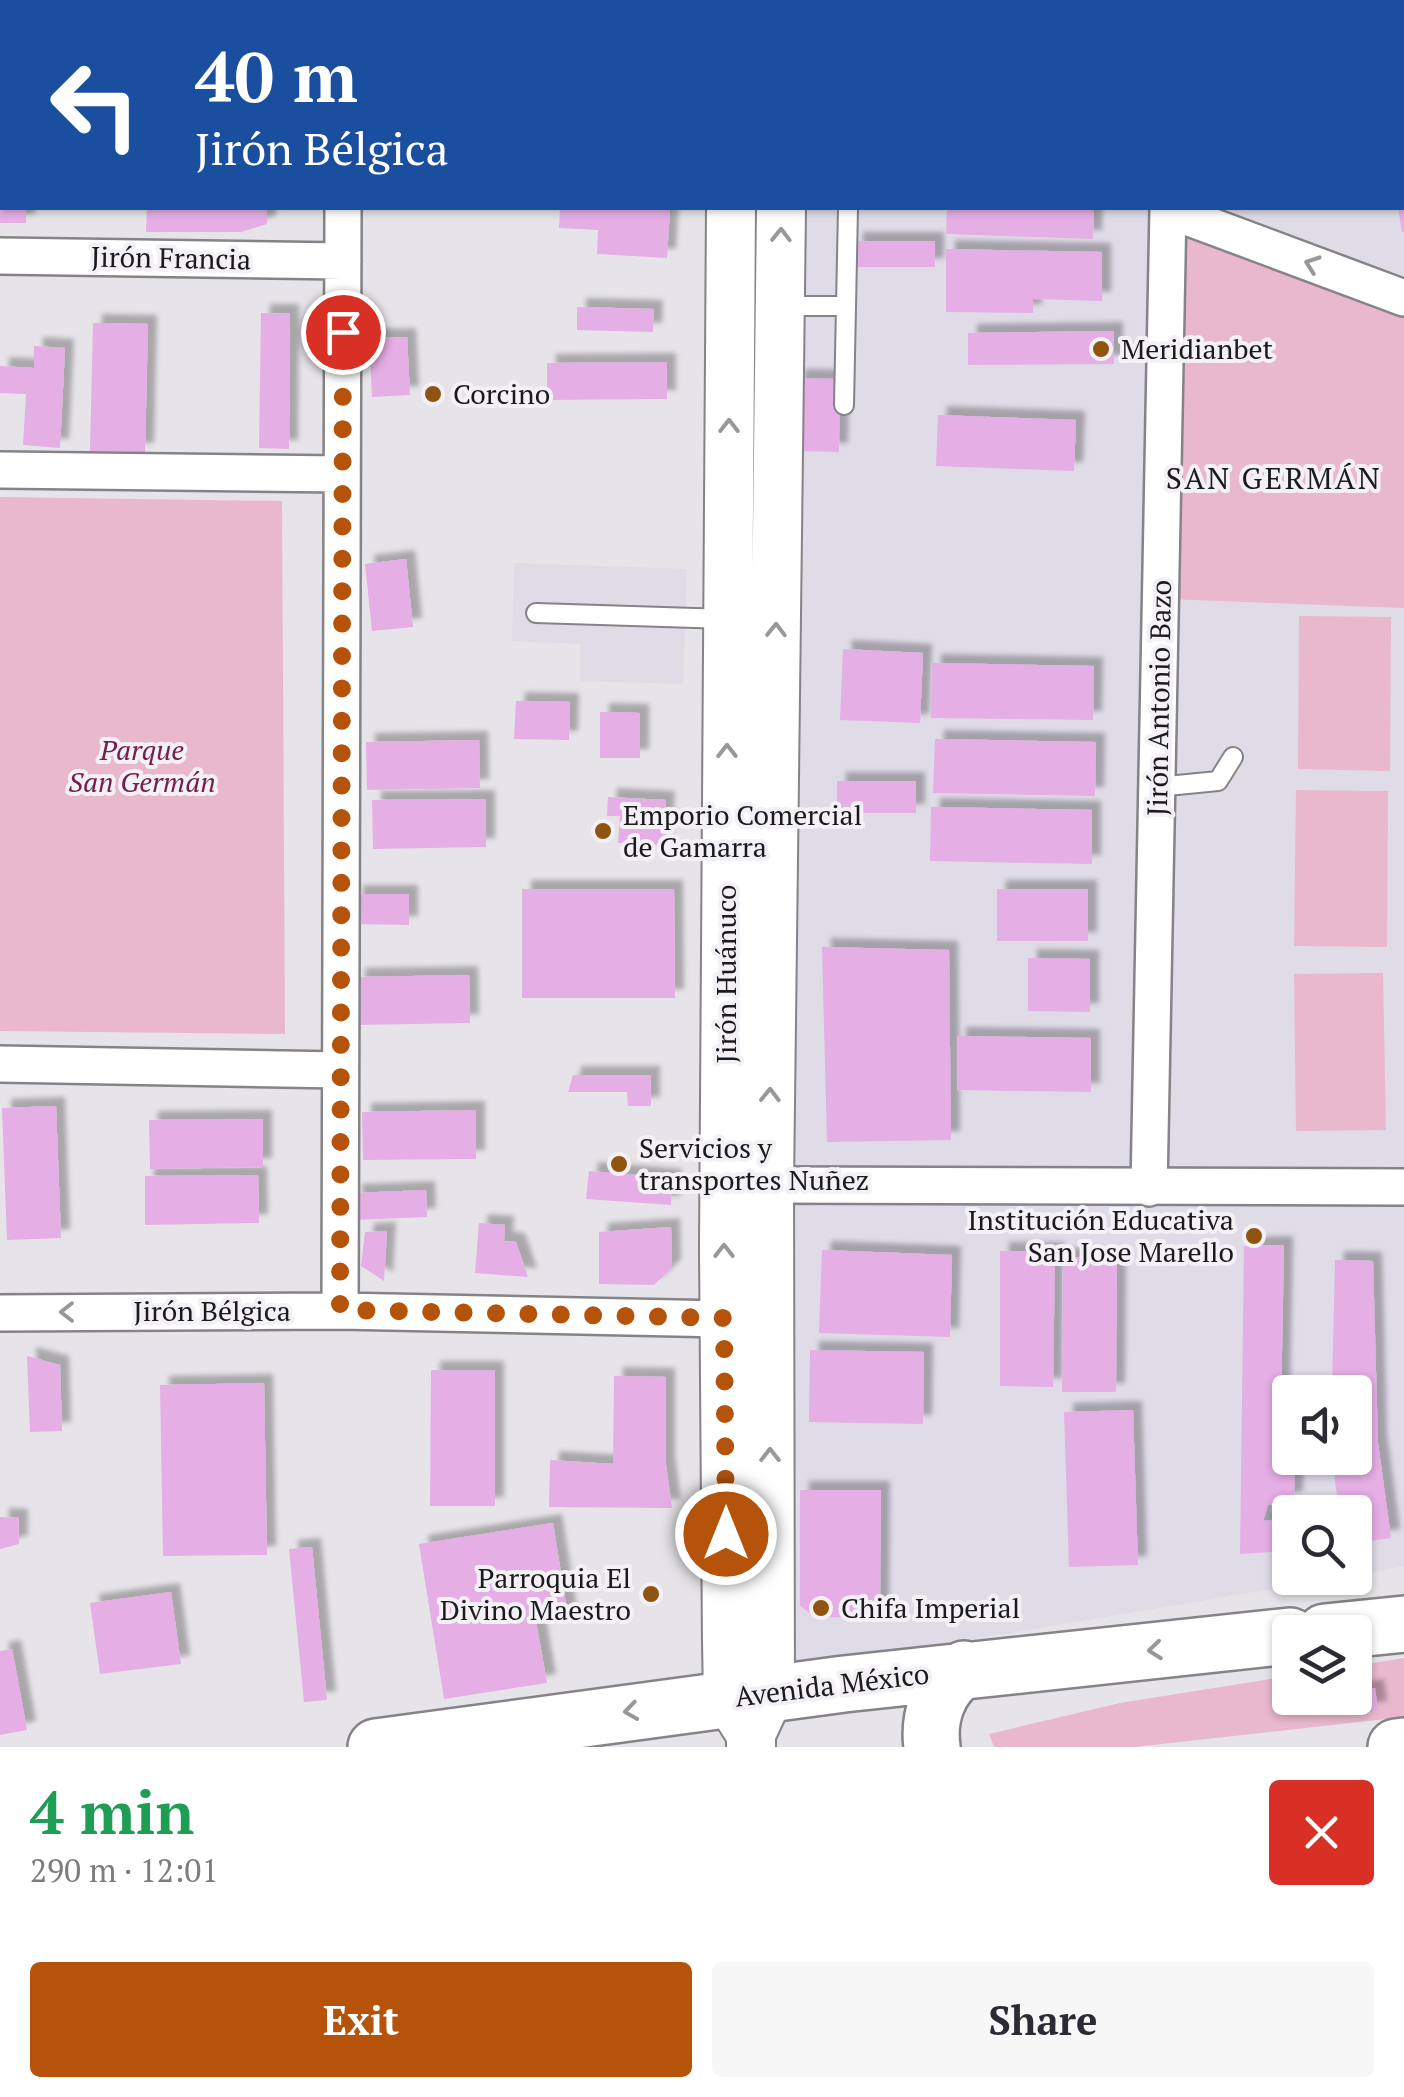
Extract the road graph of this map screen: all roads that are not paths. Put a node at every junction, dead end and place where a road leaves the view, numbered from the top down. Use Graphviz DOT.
graph roads {
  1 [pos="343,210"];
  2 [pos="730,210"];
  3 [pos="781,210"];
  4 [pos="848,210"];
  5 [pos="1168,210"];
  6 [pos="1171,210"];
  7 [pos="0,256"];
  8 [pos="343,261"];
  9 [pos="1404,298"];
  10 [pos="780,306"];
  11 [pos="845,306"];
  12 [pos="844,405"];
  13 [pos="0,470"];
  14 [pos="342,474"];
  15 [pos="536,613"];
  16 [pos="728,619"];
  17 [pos="1234,757"];
  18 [pos="1157,787"];
  19 [pos="0,1064"];
  20 [pos="340,1070"];
  21 [pos="769,1185"];
  22 [pos="1404,1187"];
  23 [pos="1149,1188"];
  24 [pos="340,1310"];
  25 [pos="0,1313"];
  26 [pos="724,1318"];
  27 [pos="1404,1624"];
  28 [pos="1372,1627"];
  29 [pos="1272,1638"];
  30 [pos="964,1670"];
  31 [pos="750,1718"];
  32 [pos="1404,1746"];
  33 [pos="376,1747"];
  34 [pos="932,1747"];
  35 [pos="1396,1747"];
  1 -- 8 [label="street"];
  16 -- 2 [label="street, Jirón Huánuco, one-way"];
  10 -- 3 [label="street, Jirón Huánuco, one-way"];
  4 -- 11 [label="lane"];
  5 -- 18 [label="street, Jirón Antonio Bazo"];
  9 -- 6 [label="street, one-way"];
  7 -- 8 [label="street, Jirón Francia"];
  8 -- 14 [label="street"];
  10 -- 11 [label="lane"];
  21 -- 10 [label="street, Jirón Huánuco, one-way"];
  11 -- 12 [label="lane"];
  13 -- 14 [label="street"];
  14 -- 20 [label="street"];
  15 -- 16 [label="lane"];
  26 -- 16 [label="street, Jirón Huánuco, one-way"];
  17 -- 18 [label="lane"];
  18 -- 23 [label="street, Jirón Antonio Bazo"];
  19 -- 20 [label="street"];
  20 -- 24 [label="street"];
  21 -- 23 [label="street"];
  31 -- 21 [label="street, Jirón Huánuco, one-way"];
  22 -- 23 [label="street"];
  24 -- 25 [label="street, Jirón Bélgica, one-way"];
  24 -- 26 [label="street, Jirón Bélgica"];
  26 -- 31 [label="street, Jirón Huánuco"];
  27 -- 28 [label="main road"];
  29 -- 30 [label="main road, Avenida México, one-way"];
  30 -- 31 [label="main road, Avenida México"];
  30 -- 34 [label="main road"];
  31 -- 33 [label="main road, Avenida México, one-way"];
  32 -- 35 [label="main road"];
}
